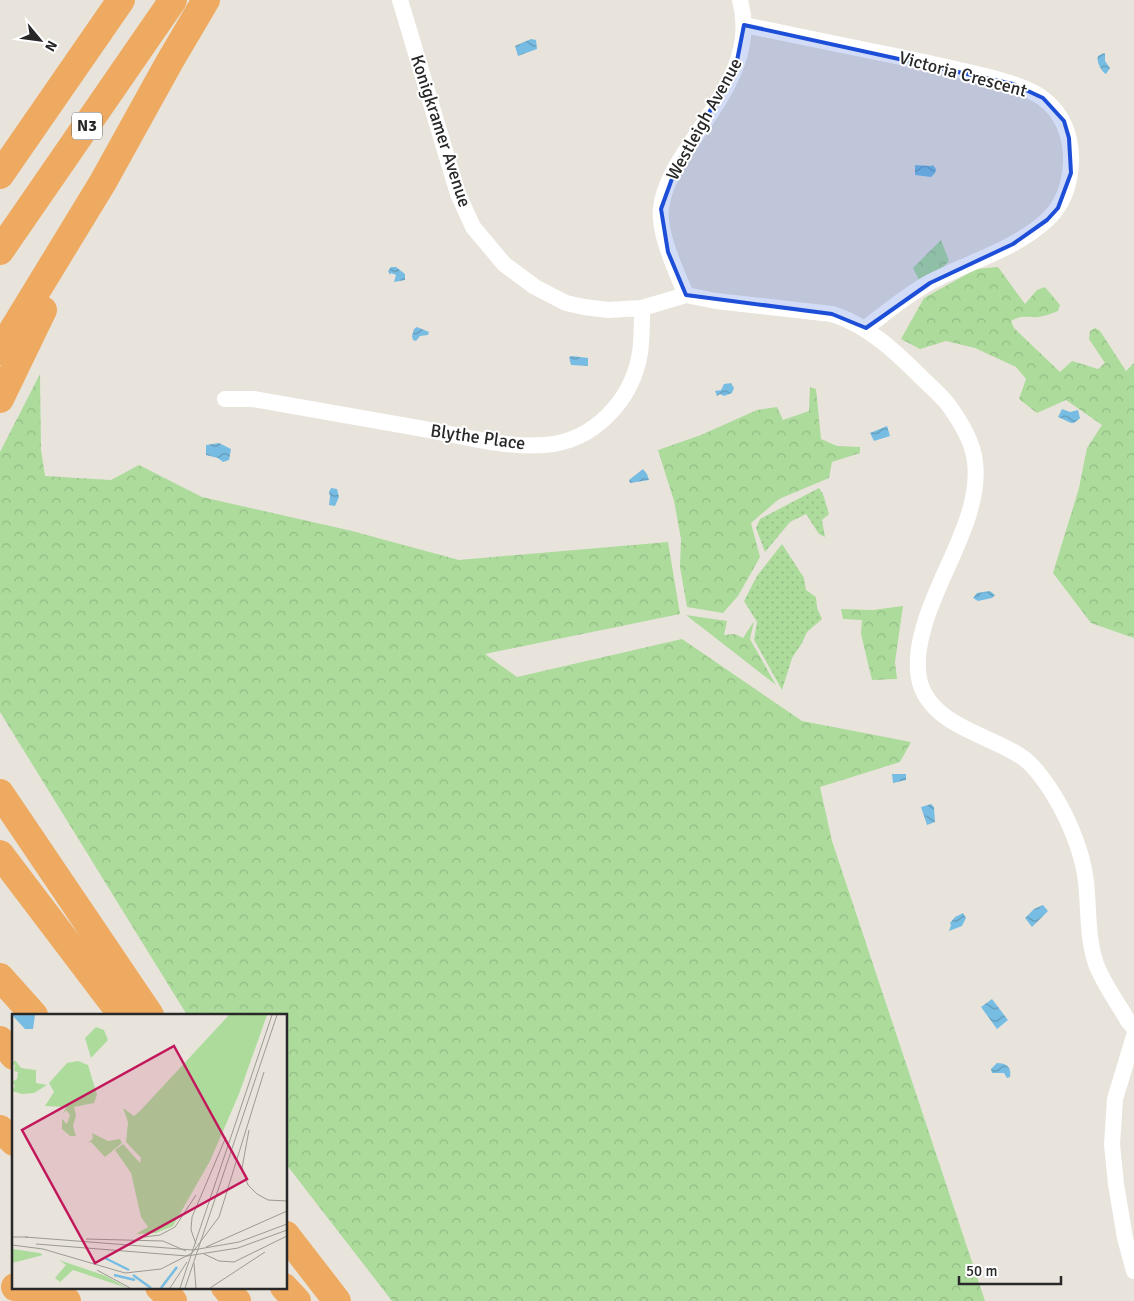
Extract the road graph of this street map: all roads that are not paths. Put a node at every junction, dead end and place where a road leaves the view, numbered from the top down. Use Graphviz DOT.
graph roads {
  1 [pos="120,0"];
  2 [pos="173,0"];
  3 [pos="206,0"];
  4 [pos="400,0"];
  5 [pos="740,0"];
  6 [pos="744,25"];
  7 [pos="0,175"];
  8 [pos="103,182"];
  9 [pos="0,252"];
  10 [pos="686,295"];
  11 [pos="642,308"];
  12 [pos="866,328"];
  13 [pos="0,351"];
  14 [pos="0,399"];
  15 [pos="225,399"];
  16 [pos="0,793"];
  17 [pos="0,854"];
  18 [pos="0,977"];
  19 [pos="33,1014"];
  20 [pos="121,1014"];
  21 [pos="149,1014"];
  22 [pos="1134,1028"];
  23 [pos="1134,1036"];
  24 [pos="0,1040"];
  25 [pos="12,1054"];
  26 [pos="0,1129"];
  27 [pos="12,1140"];
  28 [pos="288,1229"];
  29 [pos="288,1238"];
  30 [pos="1134,1271"];
  31 [pos="318,1276"];
  32 [pos="20,1288"];
  33 [pos="160,1288"];
  34 [pos="226,1288"];
  35 [pos="285,1288"];
  36 [pos="67,1301"];
  37 [pos="173,1301"];
  38 [pos="237,1301"];
  39 [pos="297,1301"];
  40 [pos="337,1301"];
  1 -- 7 [label="highway, N3"];
  2 -- 9 [label="highway, N3"];
  3 -- 8 [label="highway"];
  4 -- 11 [label="street, Konigkramer Avenue"];
  5 -- 6 [label="street, Westleigh Avenue"];
  6 -- 10 [label="street, Westleigh Avenue"];
  6 -- 12 [label="street, Victoria Crescent"];
  8 -- 13 [label="highway"];
  8 -- 14 [label="highway"];
  10 -- 11 [label="street, Konigkramer Avenue"];
  10 -- 12 [label="street, Konigkramer Avenue"];
  11 -- 15 [label="street, Blythe Place"];
  12 -- 22 [label="street, Konigkramer Avenue"];
  16 -- 21 [label="highway"];
  17 -- 20 [label="highway"];
  18 -- 19 [label="highway"];
  23 -- 30 [label="street"];
  24 -- 25 [label="highway"];
  26 -- 27 [label="highway"];
  28 -- 31 [label="highway"];
  29 -- 31 [label="highway"];
  31 -- 40 [label="highway"];
  32 -- 36 [label="highway"];
  33 -- 37 [label="highway"];
  34 -- 38 [label="highway"];
  35 -- 39 [label="highway"];
}
